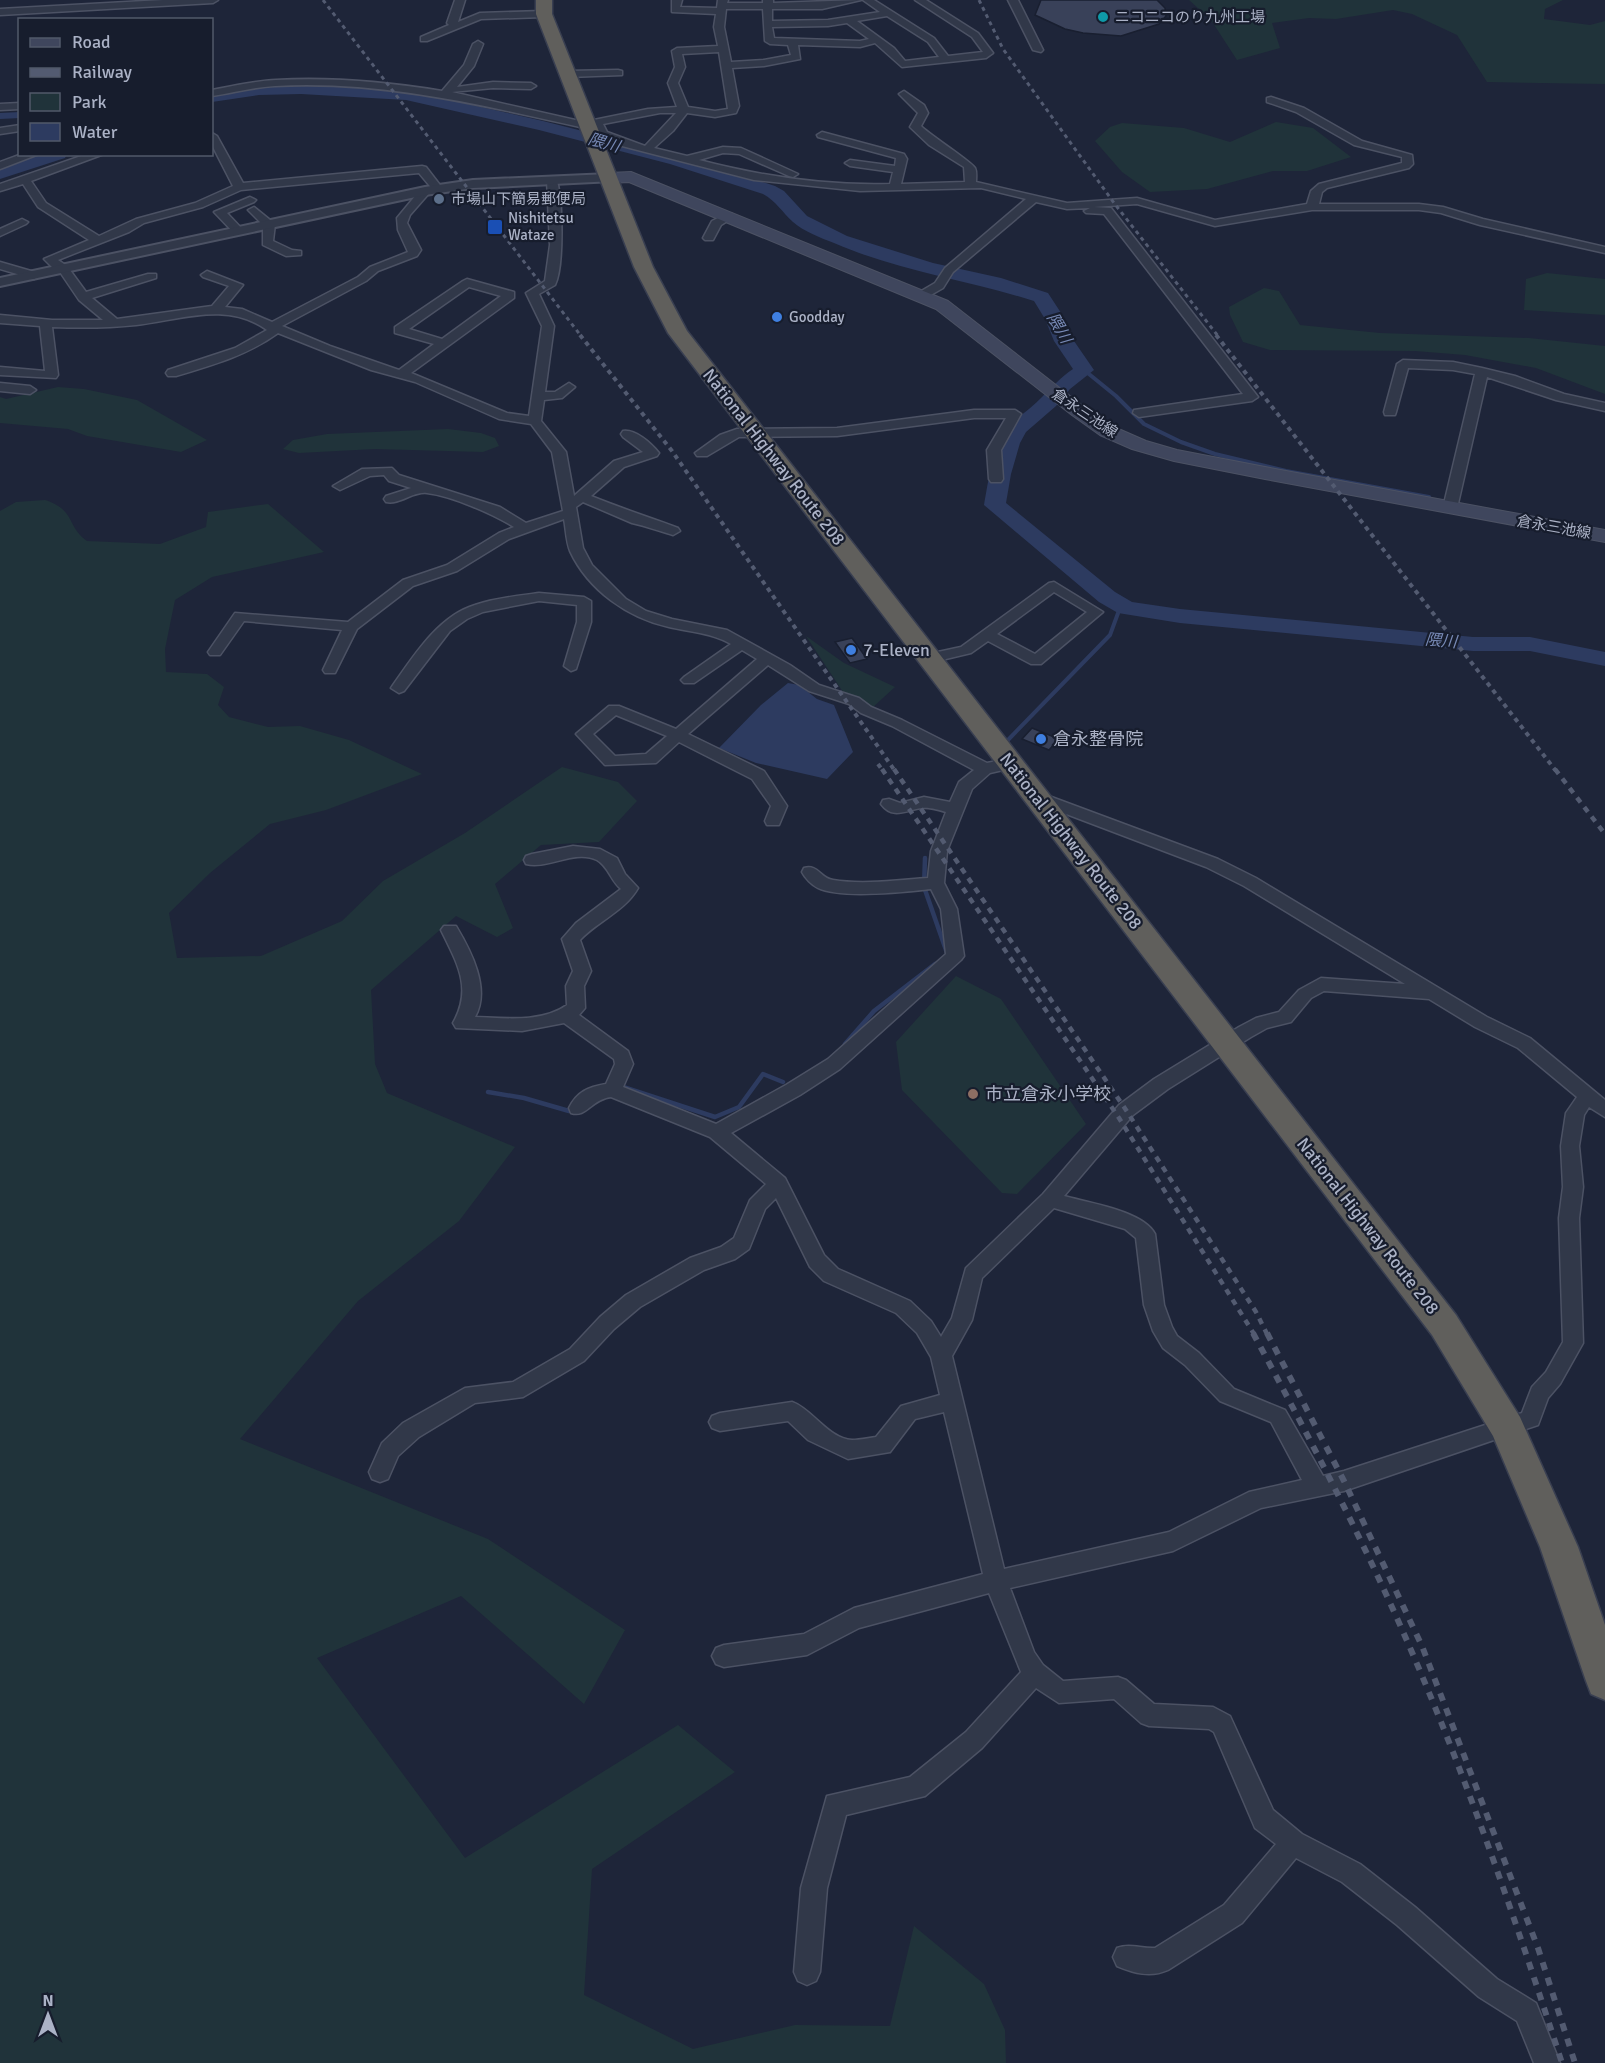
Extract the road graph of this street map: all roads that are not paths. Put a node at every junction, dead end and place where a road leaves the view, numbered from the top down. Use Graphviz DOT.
graph roads {
  1 [pos="213,0"];
  2 [pos="460,0"];
  3 [pos="677,0"];
  4 [pos="855,0"];
  5 [pos="868,0"];
  6 [pos="920,0"];
  7 [pos="1013,0"];
  8 [pos="160,2"];
  9 [pos="768,3"];
  10 [pos="722,6"];
  11 [pos="544,7"];
  12 [pos="0,12"];
  13 [pos="888,13"];
  14 [pos="945,16"];
  15 [pos="851,21"];
  16 [pos="767,24"];
  17 [pos="458,25"];
  18 [pos="907,25"];
  19 [pos="424,39"];
  20 [pos="877,40"];
  21 [pos="792,41"];
  22 [pos="478,44"];
  23 [pos="723,49"];
  24 [pos="1038,50"];
  25 [pos="946,60"];
  26 [pos="727,65"];
  27 [pos="618,73"];
  28 [pos="568,74"];
  29 [pos="531,86"];
  30 [pos="447,92"];
  31 [pos="213,93"];
  32 [pos="904,94"];
  33 [pos="1271,100"];
  34 [pos="0,106"];
  35 [pos="18,106"];
  36 [pos="684,110"];
  37 [pos="591,125"];
  38 [pos="18,128"];
  39 [pos="0,130"];
  40 [pos="822,135"];
  41 [pos="213,138"];
  42 [pos="647,149"];
  43 [pos="28,156"];
  44 [pos="93,156"];
  45 [pos="686,160"];
  46 [pos="850,163"];
  47 [pos="0,166"];
  48 [pos="899,170"];
  49 [pos="609,178"];
  50 [pos="25,180"];
  51 [pos="552,180"];
  52 [pos="813,182"];
  53 [pos="970,184"];
  54 [pos="239,187"];
  55 [pos="0,188"];
  56 [pos="894,188"];
  57 [pos="432,190"];
  58 [pos="1034,198"];
  59 [pos="1071,206"];
  60 [pos="1311,207"];
  61 [pos="728,216"];
  62 [pos="22,222"];
  63 [pos="268,224"];
  64 [pos="238,231"];
  65 [pos="0,233"];
  66 [pos="710,238"];
  67 [pos="98,240"];
  68 [pos="1605,250"];
  69 [pos="297,253"];
  70 [pos="0,265"];
  71 [pos="61,269"];
  72 [pos="34,275"];
  73 [pos="207,275"];
  74 [pos="152,276"];
  75 [pos="0,282"];
  76 [pos="922,296"];
  77 [pos="83,297"];
  78 [pos="216,309"];
  79 [pos="0,319"];
  80 [pos="114,322"];
  81 [pos="46,324"];
  82 [pos="274,328"];
  83 [pos="444,343"];
  84 [pos="0,371"];
  85 [pos="1482,372"];
  86 [pos="172,373"];
  87 [pos="401,374"];
  88 [pos="0,387"];
  89 [pos="569,387"];
  90 [pos="30,390"];
  91 [pos="538,397"];
  92 [pos="1605,407"];
  93 [pos="1139,412"];
  94 [pos="1390,412"];
  95 [pos="535,421"];
  96 [pos="753,431"];
  97 [pos="628,434"];
  98 [pos="702,453"];
  99 [pos="996,479"];
  100 [pos="340,486"];
  101 [pos="424,488"];
  102 [pos="582,497"];
  103 [pos="391,499"];
  104 [pos="1450,508"];
  105 [pos="567,510"];
  106 [pos="525,528"];
  107 [pos="673,531"];
  108 [pos="1605,536"];
  109 [pos="604,586"];
  110 [pos="584,601"];
  111 [pos="351,627"];
  112 [pos="987,635"];
  113 [pos="741,644"];
  114 [pos="215,652"];
  115 [pos="767,658"];
  116 [pos="929,658"];
  117 [pos="570,666"];
  118 [pos="330,670"];
  119 [pos="689,680"];
  120 [pos="399,688"];
  121 [pos="677,735"];
  122 [pos="997,756"];
  123 [pos="1038,797"];
  124 [pos="889,804"];
  125 [pos="957,809"];
  126 [pos="774,821"];
  127 [pos="532,860"];
  128 [pos="810,872"];
  129 [pos="936,882"];
  130 [pos="450,930"];
  131 [pos="1434,993"];
  132 [pos="568,1016"];
  133 [pos="1227,1043"];
  134 [pos="612,1090"];
  135 [pos="1588,1095"];
  136 [pos="578,1108"];
  137 [pos="1605,1110"];
  138 [pos="717,1132"];
  139 [pos="778,1183"];
  140 [pos="1050,1199"];
  141 [pos="941,1355"];
  142 [pos="951,1401"];
  143 [pos="720,1422"];
  144 [pos="1507,1428"];
  145 [pos="380,1472"];
  146 [pos="1318,1488"];
  147 [pos="996,1581"];
  148 [pos="724,1656"];
  149 [pos="1035,1672"];
  150 [pos="1605,1681"];
  151 [pos="1293,1843"];
  152 [pos="1126,1957"];
  153 [pos="807,1972"];
  154 [pos="1543,2060"];
  1 -- 8 [label="street"];
  2 -- 17 [label="street"];
  3 -- 10 [label="street"];
  4 -- 9 [label="street"];
  5 -- 13 [label="street"];
  6 -- 14 [label="street"];
  7 -- 24 [label="street"];
  8 -- 12 [label="street"];
  9 -- 10 [label="street"];
  9 -- 16 [label="street"];
  10 -- 23 [label="street"];
  11 -- 17 [label="street"];
  11 -- 28 [label="highway, National Highway Route 208"];
  13 -- 15 [label="street"];
  13 -- 18 [label="street"];
  14 -- 18 [label="street"];
  14 -- 25 [label="street"];
  15 -- 16 [label="street"];
  15 -- 20 [label="street"];
  16 -- 21 [label="street"];
  17 -- 19 [label="street"];
  18 -- 25 [label="street"];
  20 -- 21 [label="street"];
  20 -- 25 [label="street"];
  21 -- 26 [label="street"];
  22 -- 30 [label="street"];
  23 -- 26 [label="street"];
  23 -- 36 [label="street"];
  26 -- 36 [label="street"];
  27 -- 28 [label="street"];
  28 -- 37 [label="highway, National Highway Route 208"];
  29 -- 30 [label="street"];
  30 -- 31 [label="street"];
  30 -- 37 [label="street"];
  32 -- 53 [label="street"];
  33 -- 60 [label="street"];
  34 -- 35 [label="street"];
  36 -- 37 [label="street"];
  36 -- 42 [label="street"];
  37 -- 42 [label="street"];
  37 -- 49 [label="highway, National Highway Route 208"];
  38 -- 39 [label="street"];
  40 -- 48 [label="street"];
  41 -- 54 [label="street"];
  42 -- 45 [label="street"];
  43 -- 47 [label="street"];
  44 -- 50 [label="street"];
  45 -- 52 [label="street"];
  45 -- 52 [label="street"];
  46 -- 48 [label="street"];
  48 -- 56 [label="street"];
  49 -- 51 [label="street"];
  49 -- 61 [label="main road, 倉永三池線"];
  49 -- 96 [label="highway, National Highway Route 208"];
  50 -- 55 [label="street"];
  50 -- 67 [label="street"];
  51 -- 57 [label="street"];
  51 -- 91 [label="street"];
  52 -- 56 [label="street"];
  53 -- 56 [label="street"];
  53 -- 58 [label="street"];
  54 -- 57 [label="street"];
  54 -- 67 [label="street"];
  57 -- 63 [label="street"];
  57 -- 82 [label="street"];
  58 -- 59 [label="street"];
  58 -- 76 [label="street"];
  59 -- 60 [label="street"];
  59 -- 93 [label="street"];
  60 -- 68 [label="street"];
  61 -- 66 [label="street"];
  61 -- 76 [label="main road, 倉永三池線"];
  62 -- 65 [label="street"];
  63 -- 64 [label="street"];
  63 -- 64 [label="street"];
  63 -- 69 [label="street"];
  64 -- 71 [label="street"];
  67 -- 71 [label="street"];
  70 -- 72 [label="street"];
  71 -- 72 [label="street"];
  71 -- 77 [label="street"];
  72 -- 75 [label="street"];
  73 -- 78 [label="street"];
  74 -- 77 [label="street"];
  76 -- 104 [label="main road, 倉永三池線"];
  77 -- 80 [label="street"];
  78 -- 80 [label="street"];
  78 -- 82 [label="street"];
  79 -- 81 [label="street"];
  80 -- 81 [label="street"];
  81 -- 84 [label="street"];
  82 -- 86 [label="street"];
  82 -- 87 [label="street"];
  83 -- 83 [label="street"];
  83 -- 87 [label="street"];
  85 -- 92 [label="street"];
  85 -- 94 [label="street"];
  85 -- 104 [label="street"];
  87 -- 95 [label="street"];
  88 -- 90 [label="street"];
  89 -- 91 [label="street"];
  91 -- 95 [label="street"];
  95 -- 105 [label="street"];
  96 -- 98 [label="street"];
  96 -- 99 [label="street"];
  96 -- 116 [label="highway, National Highway Route 208"];
  97 -- 102 [label="street"];
  100 -- 101 [label="street"];
  101 -- 103 [label="street"];
  101 -- 106 [label="street"];
  102 -- 105 [label="street"];
  102 -- 107 [label="street"];
  104 -- 108 [label="main road, 倉永三池線"];
  105 -- 106 [label="street"];
  105 -- 109 [label="street"];
  106 -- 111 [label="street"];
  109 -- 110 [label="street"];
  109 -- 113 [label="street"];
  110 -- 117 [label="street"];
  110 -- 120 [label="street"];
  111 -- 114 [label="street"];
  111 -- 118 [label="street"];
  112 -- 112 [label="street"];
  112 -- 116 [label="street"];
  113 -- 115 [label="street"];
  113 -- 119 [label="street"];
  115 -- 121 [label="street"];
  115 -- 122 [label="street"];
  116 -- 122 [label="highway, National Highway Route 208"];
  121 -- 121 [label="street"];
  121 -- 126 [label="street"];
  122 -- 123 [label="highway, National Highway Route 208"];
  122 -- 125 [label="street"];
  123 -- 131 [label="street"];
  123 -- 133 [label="highway, National Highway Route 208"];
  124 -- 125 [label="street"];
  125 -- 129 [label="street"];
  127 -- 132 [label="street"];
  128 -- 129 [label="street"];
  129 -- 138 [label="street"];
  130 -- 132 [label="street"];
  131 -- 133 [label="street"];
  131 -- 135 [label="street"];
  132 -- 134 [label="street"];
  133 -- 140 [label="street"];
  133 -- 144 [label="highway, National Highway Route 208"];
  134 -- 136 [label="street"];
  134 -- 138 [label="street"];
  135 -- 137 [label="street"];
  135 -- 144 [label="street"];
  138 -- 139 [label="street"];
  139 -- 141 [label="street"];
  139 -- 145 [label="street"];
  140 -- 141 [label="street"];
  140 -- 146 [label="street"];
  141 -- 142 [label="street"];
  142 -- 143 [label="street"];
  142 -- 147 [label="street"];
  144 -- 146 [label="street"];
  144 -- 150 [label="highway, National Highway Route 208"];
  146 -- 147 [label="street"];
  147 -- 148 [label="street"];
  147 -- 149 [label="street"];
  149 -- 151 [label="street"];
  149 -- 153 [label="street"];
  151 -- 152 [label="street"];
  151 -- 154 [label="street"];
}
